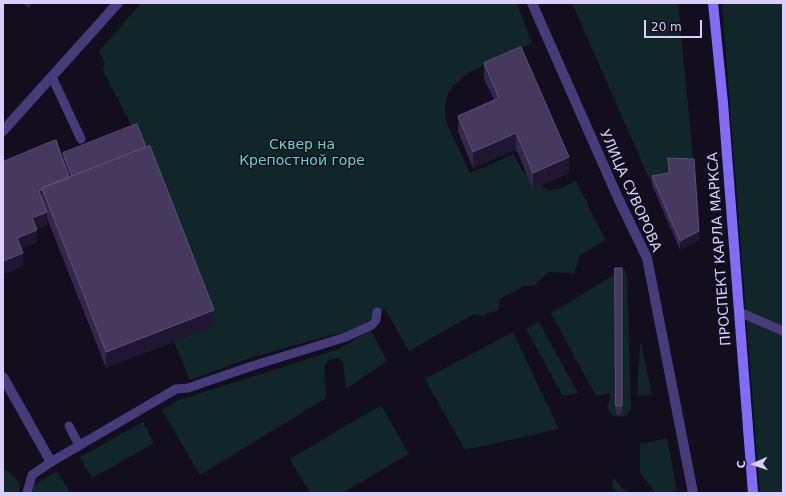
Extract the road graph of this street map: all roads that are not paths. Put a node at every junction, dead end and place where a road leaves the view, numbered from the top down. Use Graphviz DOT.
graph roads {
  1 [pos="118,3"];
  2 [pos="532,3"];
  3 [pos="713,3"];
  4 [pos="52,77"];
  5 [pos="3,131"];
  6 [pos="81,139"];
  7 [pos="377,312"];
  8 [pos="739,312"];
  9 [pos="783,331"];
  10 [pos="3,377"];
  11 [pos="69,426"];
  12 [pos="79,445"];
  13 [pos="51,462"];
  14 [pos="28,493"];
  15 [pos="693,493"];
  16 [pos="752,493"];
  1 -- 4 [label="street"];
  2 -- 15 [label="street, УЛИЦА СУВОРОВА"];
  3 -- 8 [label="main road, ПРОСПЕКТ КАРЛА МАРКСА"];
  4 -- 5 [label="street"];
  4 -- 6 [label="lane"];
  7 -- 12 [label="lane"];
  8 -- 9 [label="lane"];
  8 -- 16 [label="main road, ПРОСПЕКТ КАРЛА МАРКСА"];
  10 -- 13 [label="street"];
  11 -- 12 [label="lane"];
  12 -- 13 [label="lane"];
  13 -- 14 [label="lane"];
}
